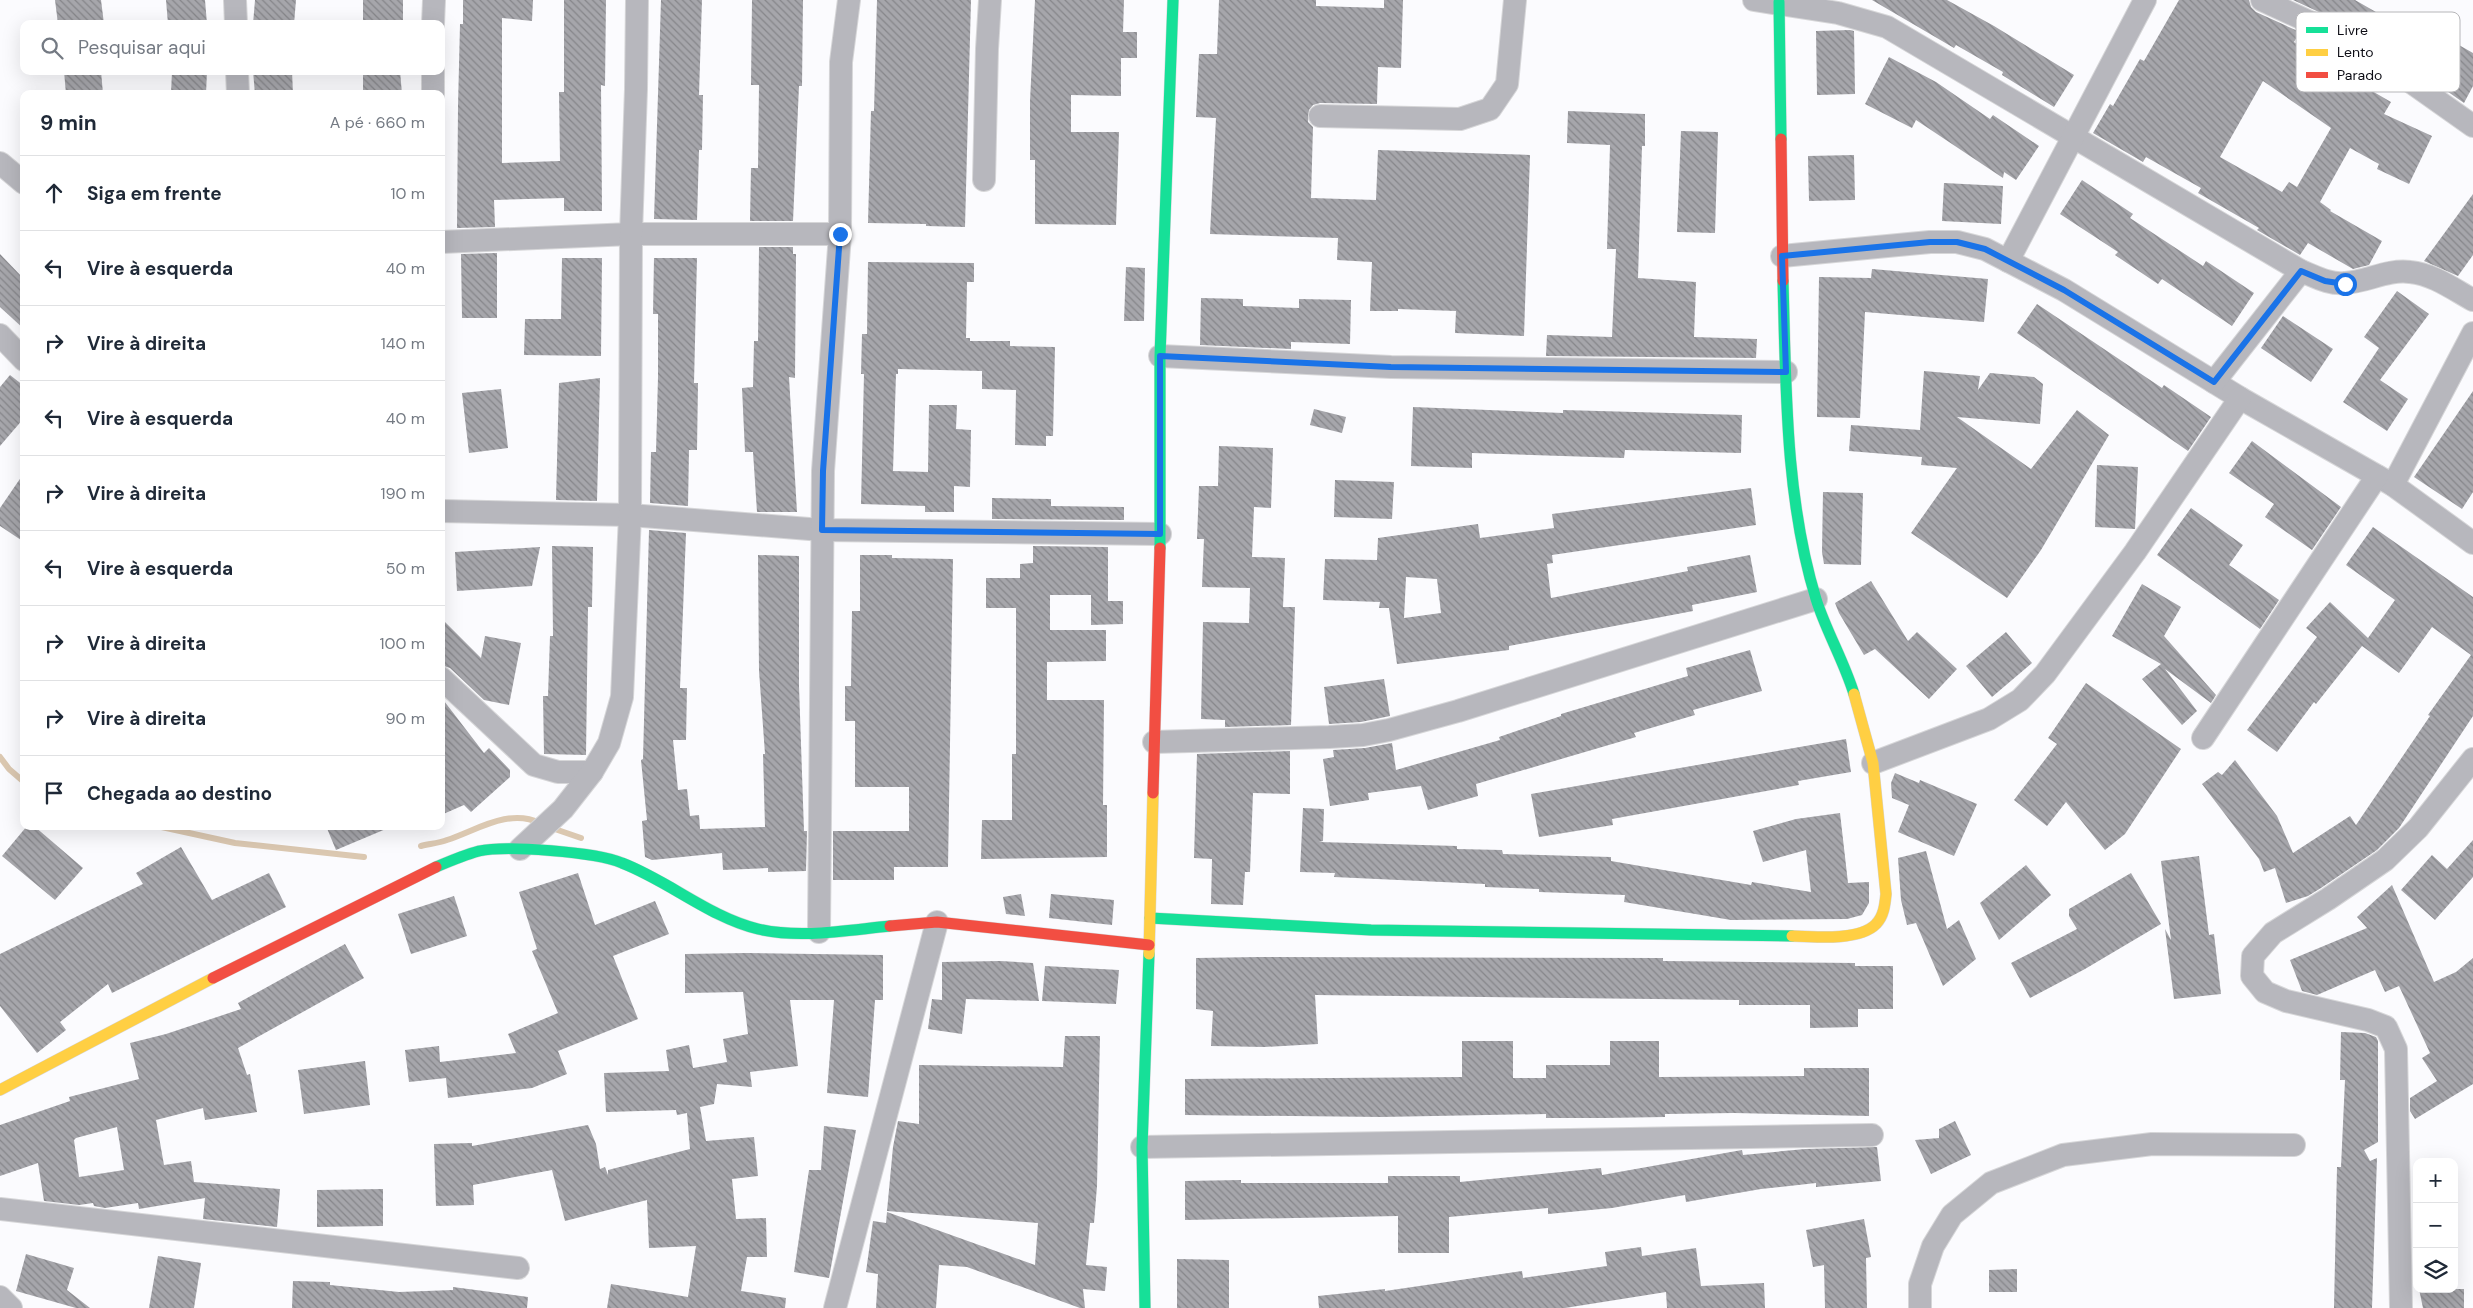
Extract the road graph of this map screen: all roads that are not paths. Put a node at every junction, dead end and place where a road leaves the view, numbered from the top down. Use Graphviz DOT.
graph roads {
  1 [pos="235,0"];
  2 [pos="434,0"];
  3 [pos="636,0"];
  4 [pos="848,0"];
  5 [pos="990,0"];
  6 [pos="1173,0"];
  7 [pos="1514,0"];
  8 [pos="1754,0"];
  9 [pos="2145,0"];
  10 [pos="2262,0"];
  11 [pos="1780,2"];
  12 [pos="2296,16"];
  13 [pos="236,20"];
  14 [pos="434,20"];
  15 [pos="237,75"];
  16 [pos="433,75"];
  17 [pos="238,90"];
  18 [pos="433,90"];
  19 [pos="2425,92"];
  20 [pos="1320,116"];
  21 [pos="2473,126"];
  22 [pos="2073,137"];
  23 [pos="0,163"];
  24 [pos="20,180"];
  25 [pos="984,180"];
  26 [pos="631,234"];
  27 [pos="840,234"];
  28 [pos="445,242"];
  29 [pos="1782,256"];
  30 [pos="2008,261"];
  31 [pos="2301,271"];
  32 [pos="2473,300"];
  33 [pos="2473,333"];
  34 [pos="0,335"];
  35 [pos="20,356"];
  36 [pos="1160,356"];
  37 [pos="1786,372"];
  38 [pos="2214,382"];
  39 [pos="2240,398"];
  40 [pos="2385,481"];
  41 [pos="445,511"];
  42 [pos="630,515"];
  43 [pos="822,530"];
  44 [pos="1160,534"];
  45 [pos="2473,543"];
  46 [pos="1816,599"];
  47 [pos="445,682"];
  48 [pos="2203,738"];
  49 [pos="1154,742"];
  50 [pos="2473,758"];
  51 [pos="1873,763"];
  52 [pos="592,772"];
  53 [pos="520,849"];
  54 [pos="1150,918"];
  55 [pos="937,922"];
  56 [pos="819,932"];
  57 [pos="1149,945"];
  58 [pos="0,1090"];
  59 [pos="1872,1135"];
  60 [pos="2294,1145"];
  61 [pos="1142,1148"];
  62 [pos="0,1209"];
  63 [pos="518,1268"];
  64 [pos="0,1297"];
  65 [pos="11,1308"];
  66 [pos="835,1308"];
  67 [pos="1145,1308"];
  68 [pos="1920,1308"];
  69 [pos="2401,1308"];
  1 -- 13 [label="street"];
  2 -- 14 [label="street"];
  3 -- 26 [label="street"];
  4 -- 27 [label="street"];
  5 -- 25 [label="street"];
  6 -- 36 [label="street"];
  7 -- 20 [label="street"];
  8 -- 11 [label="street"];
  9 -- 22 [label="street"];
  10 -- 12 [label="street"];
  11 -- 22 [label="street"];
  11 -- 29 [label="street"];
  15 -- 17 [label="street"];
  16 -- 18 [label="street"];
  19 -- 21 [label="street"];
  22 -- 30 [label="street"];
  22 -- 31 [label="street"];
  23 -- 24 [label="street"];
  26 -- 27 [label="street"];
  26 -- 28 [label="street"];
  26 -- 42 [label="street"];
  27 -- 43 [label="street"];
  29 -- 30 [label="street"];
  29 -- 37 [label="street"];
  30 -- 38 [label="street"];
  31 -- 32 [label="street"];
  31 -- 38 [label="street"];
  33 -- 40 [label="street"];
  34 -- 35 [label="street"];
  36 -- 37 [label="street"];
  36 -- 44 [label="street"];
  37 -- 46 [label="street"];
  38 -- 39 [label="street"];
  39 -- 40 [label="street"];
  39 -- 51 [label="street"];
  40 -- 45 [label="street"];
  40 -- 48 [label="street"];
  41 -- 42 [label="street"];
  42 -- 43 [label="street"];
  42 -- 52 [label="street"];
  43 -- 44 [label="street"];
  43 -- 56 [label="street"];
  44 -- 49 [label="street"];
  46 -- 49 [label="street"];
  46 -- 51 [label="street"];
  47 -- 52 [label="street"];
  49 -- 54 [label="street"];
  50 -- 69 [label="street"];
  51 -- 54 [label="street"];
  52 -- 53 [label="street"];
  53 -- 56 [label="street"];
  53 -- 58 [label="street"];
  54 -- 57 [label="street"];
  55 -- 56 [label="street"];
  55 -- 57 [label="street"];
  55 -- 66 [label="street"];
  57 -- 61 [label="street"];
  59 -- 61 [label="street"];
  60 -- 68 [label="street"];
  61 -- 67 [label="street"];
  62 -- 63 [label="street"];
  64 -- 65 [label="street"];
}
